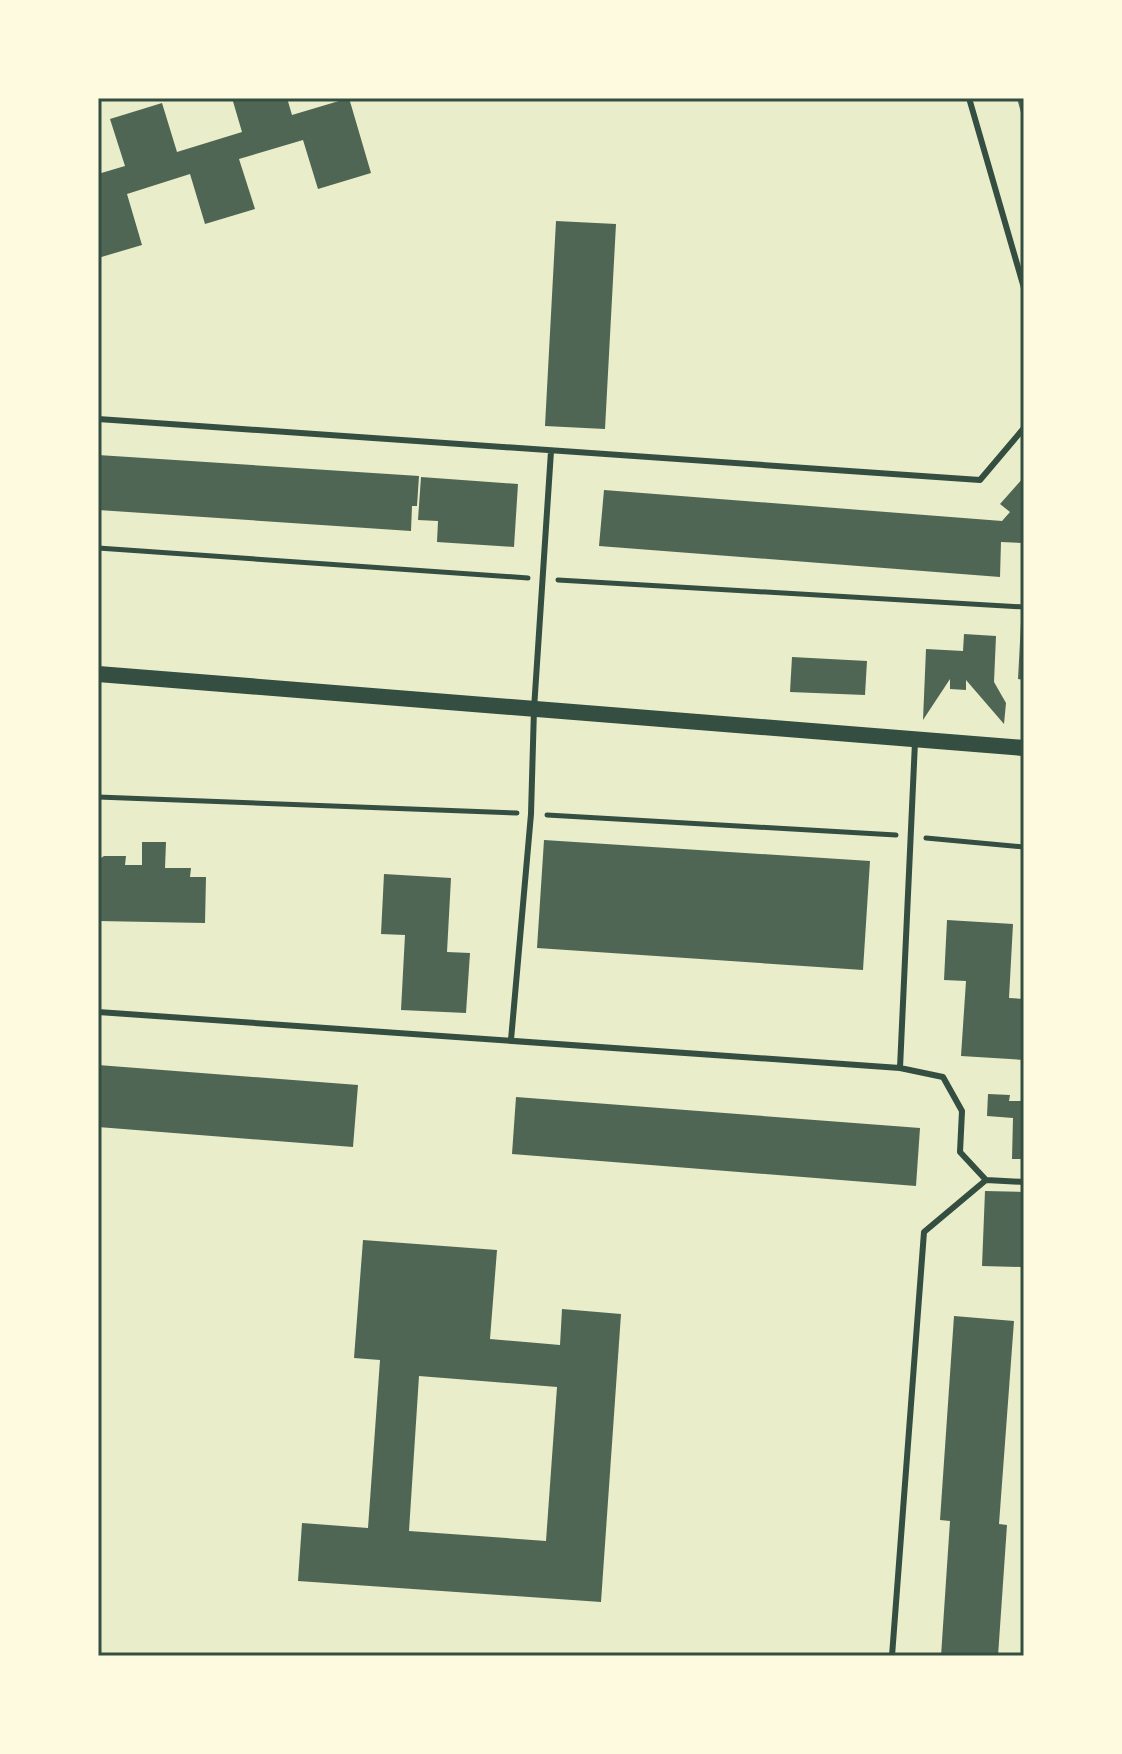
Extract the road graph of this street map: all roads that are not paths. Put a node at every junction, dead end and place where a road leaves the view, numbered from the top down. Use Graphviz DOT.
graph roads {
  1 [pos="969,98"];
  2 [pos="1024,288"];
  3 [pos="98,419"];
  4 [pos="1024,428"];
  5 [pos="551,451"];
  6 [pos="98,674"];
  7 [pos="534,709"];
  8 [pos="915,738"];
  9 [pos="1024,748"];
  10 [pos="98,1012"];
  11 [pos="511,1040"];
  12 [pos="900,1068"];
  13 [pos="986,1180"];
  14 [pos="1024,1182"];
  15 [pos="892,1656"];
  1 -- 2 [label="lane"];
  3 -- 5 [label="lane"];
  4 -- 5 [label="lane"];
  5 -- 7 [label="lane"];
  6 -- 7 [label="main road"];
  7 -- 8 [label="main road"];
  7 -- 11 [label="lane"];
  8 -- 9 [label="main road"];
  8 -- 12 [label="lane"];
  10 -- 11 [label="lane"];
  11 -- 12 [label="lane"];
  12 -- 13 [label="lane"];
  13 -- 14 [label="lane"];
  13 -- 15 [label="lane"];
}
